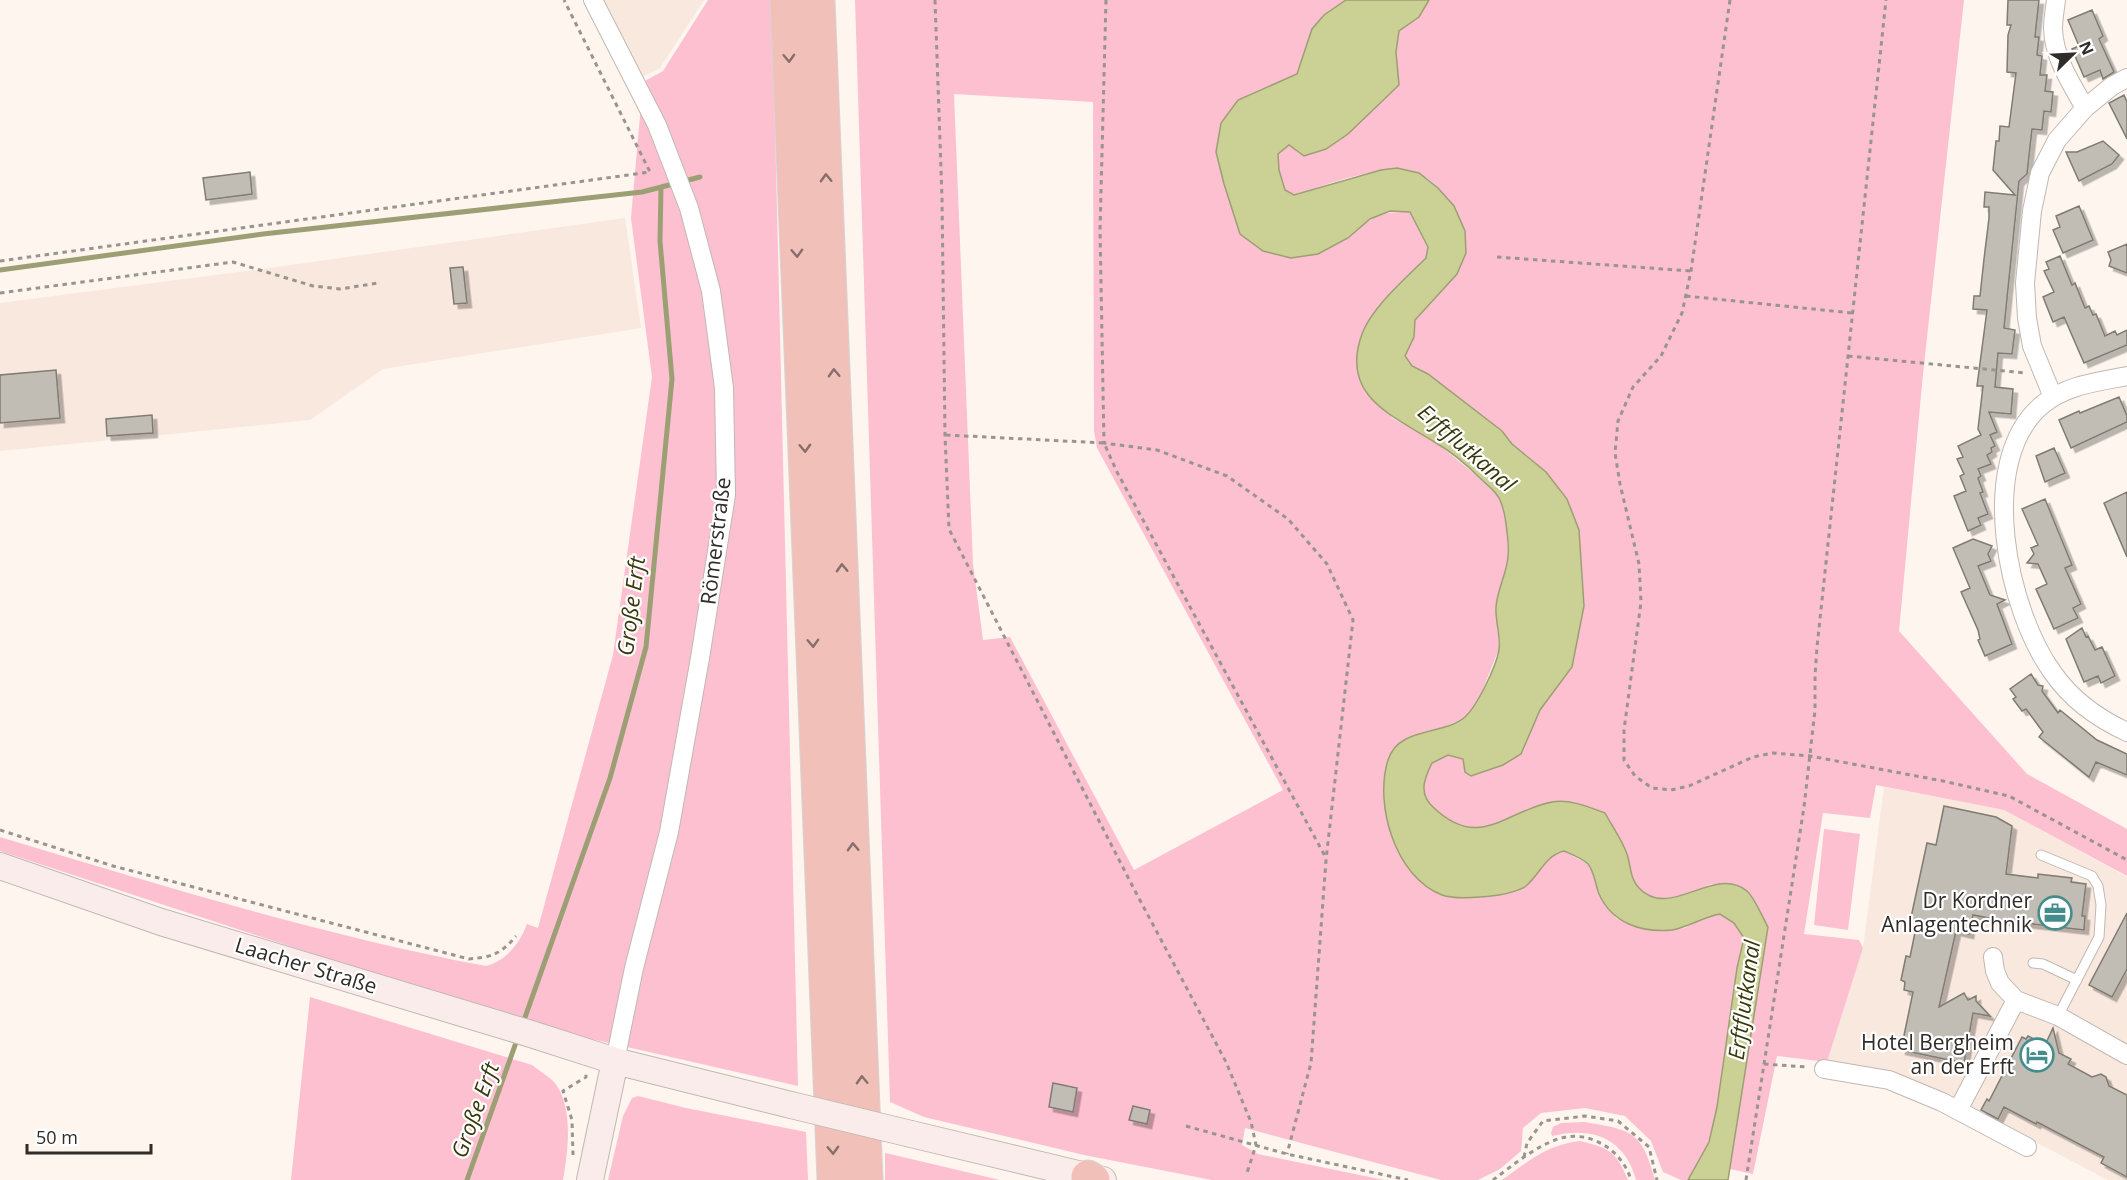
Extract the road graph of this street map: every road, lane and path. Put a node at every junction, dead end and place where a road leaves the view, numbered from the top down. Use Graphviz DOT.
graph roads {
  1 [pos="564,0"];
  2 [pos="592,0"];
  3 [pos="787,0"];
  4 [pos="818,0"];
  5 [pos="934,0"];
  6 [pos="1106,0"];
  7 [pos="1730,0"];
  8 [pos="1886,0"];
  9 [pos="2056,0"];
  10 [pos="2127,78"];
  11 [pos="2085,108"];
  12 [pos="1497,257"];
  13 [pos="0,261"];
  14 [pos="1691,271"];
  15 [pos="378,283"];
  16 [pos="0,293"];
  17 [pos="1686,296"];
  18 [pos="1852,313"];
  19 [pos="1847,356"];
  20 [pos="2043,375"];
  21 [pos="2127,376"];
  22 [pos="2053,397"];
  23 [pos="945,435"];
  24 [pos="1104,442"];
  25 [pos="2127,732"];
  26 [pos="1810,756"];
  27 [pos="0,830"];
  28 [pos="2041,855"];
  29 [pos="1326,860"];
  30 [pos="2127,860"];
  31 [pos="0,866"];
  32 [pos="516,936"];
  33 [pos="1993,957"];
  34 [pos="2033,963"];
  35 [pos="2077,980"];
  36 [pos="2016,1000"];
  37 [pos="2058,1016"];
  38 [pos="583,1051"];
  39 [pos="2127,1055"];
  40 [pos="615,1061"];
  41 [pos="1764,1064"];
  42 [pos="1824,1069"];
  43 [pos="1958,1110"];
  44 [pos="1186,1126"];
  45 [pos="1256,1145"];
  46 [pos="2027,1147"];
  47 [pos="1287,1154"];
  48 [pos="1524,1157"];
  49 [pos="571,1163"];
  50 [pos="1246,1176"];
  51 [pos="1094,1179"];
  52 [pos="590,1180"];
  53 [pos="834,1180"];
  54 [pos="866,1180"];
  55 [pos="1408,1180"];
  56 [pos="1493,1180"];
  57 [pos="1631,1180"];
  58 [pos="1657,1180"];
  59 [pos="1746,1180"];
  1 -- 13 [label="path"];
  2 -- 40 [label="street, Römerstraße"];
  3 -- 53 [label="highway, one-way"];
  54 -- 4 [label="highway, one-way"];
  5 -- 23 [label="path"];
  6 -- 24 [label="path"];
  7 -- 14 [label="path"];
  8 -- 18 [label="path"];
  9 -- 11 [label="street"];
  10 -- 11 [label="street"];
  11 -- 20 [label="street"];
  12 -- 14 [label="path"];
  14 -- 17 [label="path"];
  15 -- 16 [label="path"];
  17 -- 18 [label="path"];
  17 -- 26 [label="path"];
  18 -- 19 [label="path"];
  19 -- 20 [label="path"];
  19 -- 26 [label="path"];
  20 -- 22 [label="street"];
  21 -- 22 [label="street"];
  22 -- 25 [label="street"];
  23 -- 24 [label="path"];
  23 -- 45 [label="path"];
  24 -- 29 [label="path"];
  24 -- 29 [label="path"];
  26 -- 30 [label="path"];
  26 -- 41 [label="path"];
  27 -- 32 [label="path"];
  28 -- 35 [label="lane"];
  29 -- 47 [label="path"];
  31 -- 38 [label="main road, Laacher Straße"];
  33 -- 36 [label="street"];
  34 -- 35 [label="lane"];
  35 -- 37 [label="lane"];
  36 -- 37 [label="street"];
  36 -- 43 [label="street"];
  37 -- 39 [label="street"];
  38 -- 40 [label="main road, Laacher Straße"];
  38 -- 49 [label="path"];
  40 -- 51 [label="main road, Laacher Straße, bridge"];
  40 -- 52 [label="main road"];
  41 -- 42 [label="path"];
  41 -- 59 [label="path"];
  42 -- 43 [label="street"];
  43 -- 46 [label="street"];
  44 -- 45 [label="path"];
  45 -- 47 [label="path"];
  45 -- 50 [label="path"];
  47 -- 55 [label="path"];
  48 -- 56 [label="path"];
  48 -- 57 [label="path"];
  48 -- 58 [label="path"];
}
